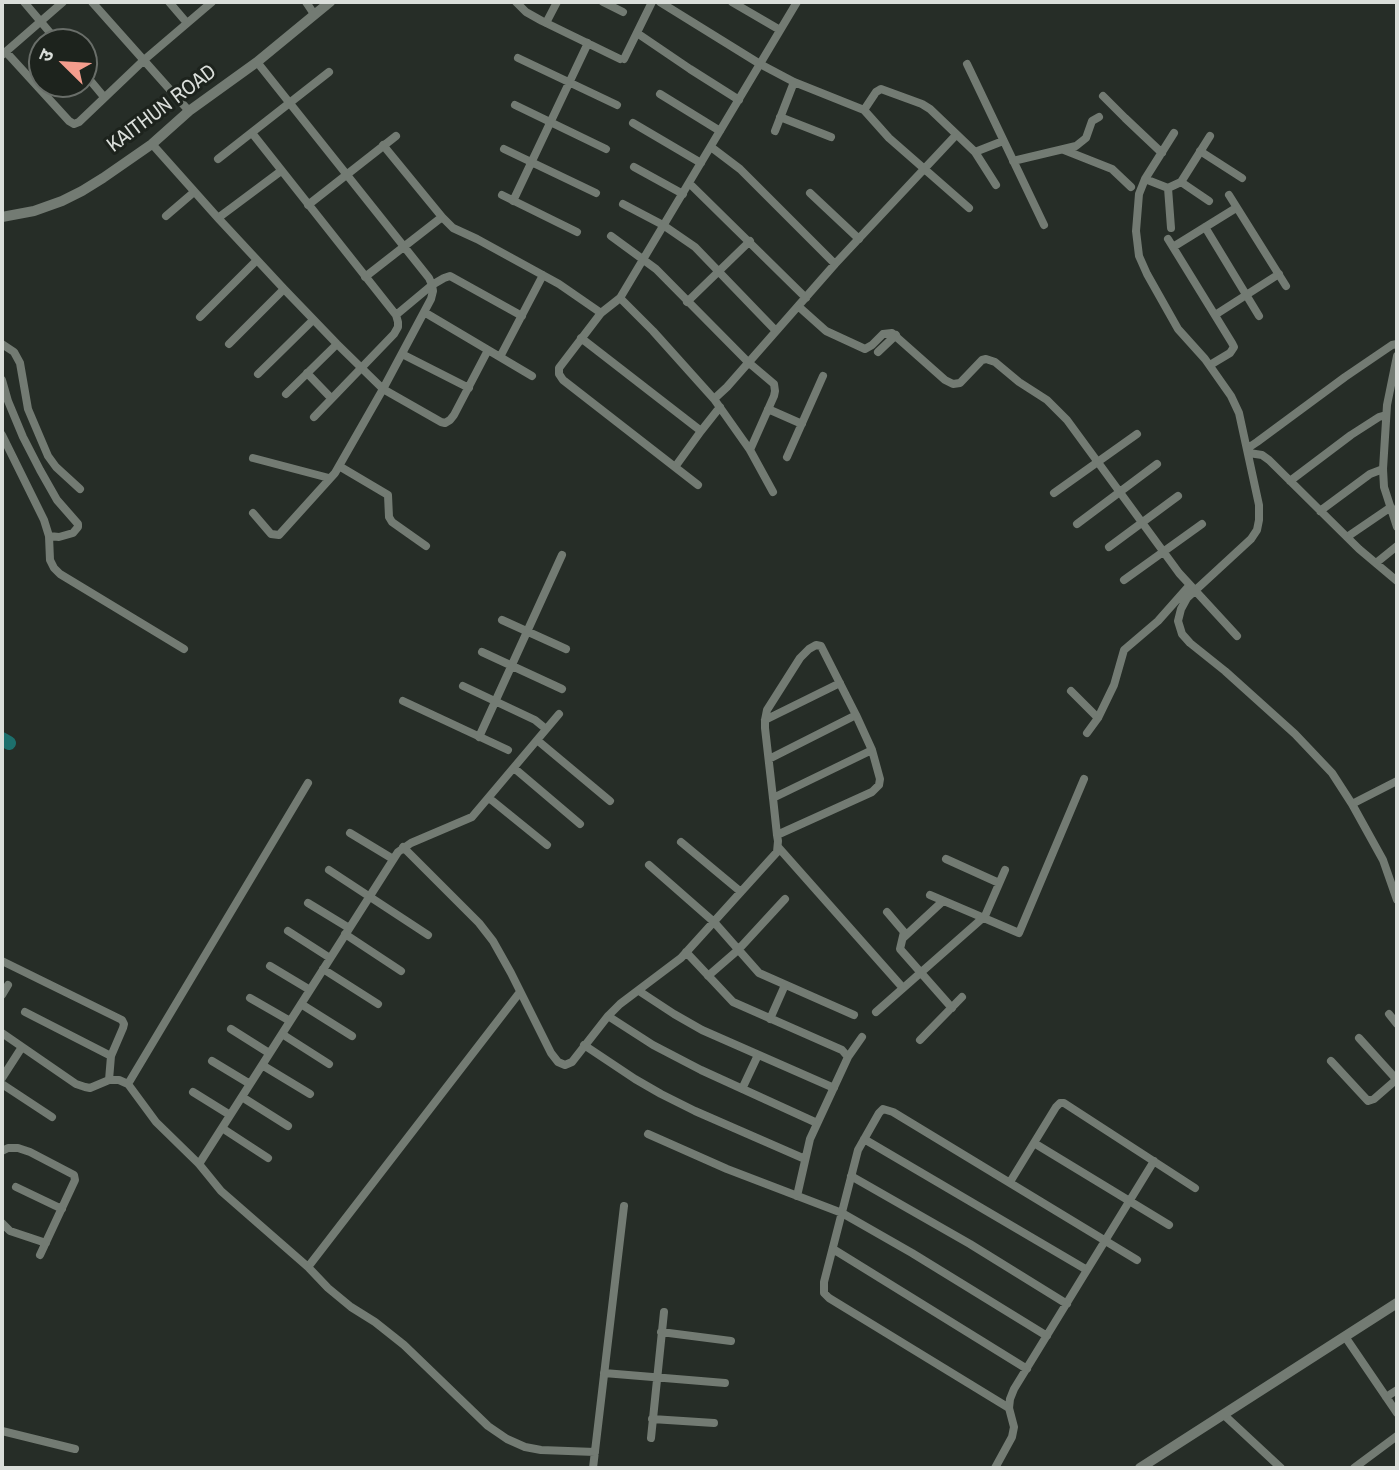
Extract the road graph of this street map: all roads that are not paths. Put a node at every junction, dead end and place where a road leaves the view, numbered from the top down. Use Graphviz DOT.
graph roads {
  1 [pos="24,2"];
  2 [pos="63,2"];
  3 [pos="92,2"];
  4 [pos="169,2"];
  5 [pos="212,2"];
  6 [pos="306,2"];
  7 [pos="330,2"];
  8 [pos="516,2"];
  9 [pos="557,2"];
  10 [pos="603,2"];
  11 [pos="652,2"];
  12 [pos="660,2"];
  13 [pos="732,2"];
  14 [pos="797,2"];
  15 [pos="748,6"];
  16 [pos="623,12"];
  17 [pos="314,14"];
  18 [pos="41,21"];
  19 [pos="187,23"];
  20 [pos="546,23"];
  21 [pos="47,28"];
  22 [pos="780,30"];
  23 [pos="637,33"];
  24 [pos="588,43"];
  25 [pos="4,54"];
  26 [pos="518,58"];
  27 [pos="144,60"];
  28 [pos="257,62"];
  29 [pos="760,64"];
  30 [pos="967,64"];
  31 [pos="329,72"];
  32 [pos="570,82"];
  33 [pos="794,82"];
  34 [pos="98,90"];
  35 [pos="660,94"];
  36 [pos="1103,96"];
  37 [pos="104,97"];
  38 [pos="738,100"];
  39 [pos="289,103"];
  40 [pos="515,104"];
  41 [pos="617,105"];
  42 [pos="864,110"];
  43 [pos="189,111"];
  44 [pos="780,117"];
  45 [pos="1099,117"];
  46 [pos="551,121"];
  47 [pos="633,123"];
  48 [pos="720,131"];
  49 [pos="775,131"];
  50 [pos="252,132"];
  51 [pos="1174,134"];
  52 [pos="956,135"];
  53 [pos="396,136"];
  54 [pos="1210,136"];
  55 [pos="831,137"];
  56 [pos="1003,141"];
  57 [pos="152,144"];
  58 [pos="383,145"];
  59 [pos="711,147"];
  60 [pos="504,149"];
  61 [pos="606,149"];
  62 [pos="1064,150"];
  63 [pos="1200,151"];
  64 [pos="975,152"];
  65 [pos="1162,153"];
  66 [pos="218,159"];
  67 [pos="1013,161"];
  68 [pos="532,162"];
  69 [pos="701,163"];
  70 [pos="634,167"];
  71 [pos="923,170"];
  72 [pos="281,171"];
  73 [pos="346,174"];
  74 [pos="1242,178"];
  75 [pos="1145,179"];
  76 [pos="689,183"];
  77 [pos="1181,183"];
  78 [pos="996,185"];
  79 [pos="1131,187"];
  80 [pos="1168,188"];
  81 [pos="194,192"];
  82 [pos="596,193"];
  83 [pos="810,193"];
  84 [pos="682,194"];
  85 [pos="502,195"];
  86 [pos="1228,195"];
  87 [pos="513,201"];
  88 [pos="1209,201"];
  89 [pos="623,204"];
  90 [pos="308,205"];
  91 [pos="969,208"];
  92 [pos="1236,208"];
  93 [pos="166,216"];
  94 [pos="2,217"];
  95 [pos="442,217"];
  96 [pos="218,218"];
  97 [pos="663,225"];
  98 [pos="1044,225"];
  99 [pos="1205,227"];
  100 [pos="1171,228"];
  101 [pos="577,233"];
  102 [pos="611,236"];
  103 [pos="859,239"];
  104 [pos="750,241"];
  105 [pos="403,246"];
  106 [pos="643,259"];
  107 [pos="257,260"];
  108 [pos="835,264"];
  109 [pos="719,271"];
  110 [pos="1279,274"];
  111 [pos="543,275"];
  112 [pos="365,277"];
  113 [pos="432,285"];
  114 [pos="1286,286"];
  115 [pos="284,289"];
  116 [pos="1247,296"];
  117 [pos="620,298"];
  118 [pos="806,298"];
  119 [pos="687,302"];
  120 [pos="798,306"];
  121 [pos="424,312"];
  122 [pos="601,313"];
  123 [pos="396,315"];
  124 [pos="1215,315"];
  125 [pos="522,316"];
  126 [pos="1259,316"];
  127 [pos="200,317"];
  128 [pos="313,320"];
  129 [pos="776,331"];
  130 [pos="896,335"];
  131 [pos="581,338"];
  132 [pos="2,344"];
  133 [pos="229,344"];
  134 [pos="337,344"];
  135 [pos="1397,344"];
  136 [pos="488,350"];
  137 [pos="878,352"];
  138 [pos="402,354"];
  139 [pos="1397,356"];
  140 [pos="500,357"];
  141 [pos="748,362"];
  142 [pos="1210,365"];
  143 [pos="361,367"];
  144 [pos="307,373"];
  145 [pos="258,374"];
  146 [pos="532,376"];
  147 [pos="823,376"];
  148 [pos="2,380"];
  149 [pos="469,388"];
  150 [pos="383,389"];
  151 [pos="286,394"];
  152 [pos="331,398"];
  153 [pos="714,399"];
  154 [pos="720,407"];
  155 [pos="768,410"];
  156 [pos="1386,415"];
  157 [pos="314,417"];
  158 [pos="802,424"];
  159 [pos="701,431"];
  160 [pos="1137,434"];
  161 [pos="2,435"];
  162 [pos="750,450"];
  163 [pos="1248,450"];
  164 [pos="786,457"];
  165 [pos="253,458"];
  166 [pos="1098,461"];
  167 [pos="1157,464"];
  168 [pos="339,466"];
  169 [pos="675,467"];
  170 [pos="1383,469"];
  171 [pos="330,478"];
  172 [pos="1290,481"];
  173 [pos="698,485"];
  174 [pos="80,489"];
  175 [pos="774,492"];
  176 [pos="1054,492"];
  177 [pos="1119,492"];
  178 [pos="1178,496"];
  179 [pos="1391,507"];
  180 [pos="1320,511"];
  181 [pos="253,513"];
  182 [pos="1142,522"];
  183 [pos="1077,524"];
  184 [pos="1202,524"];
  185 [pos="1397,527"];
  186 [pos="49,536"];
  187 [pos="1347,537"];
  188 [pos="426,546"];
  189 [pos="1397,546"];
  190 [pos="1109,547"];
  191 [pos="1163,551"];
  192 [pos="562,555"];
  193 [pos="1376,563"];
  194 [pos="1124,580"];
  195 [pos="1397,581"];
  196 [pos="1192,589"];
  197 [pos="502,620"];
  198 [pos="527,631"];
  199 [pos="1237,636"];
  200 [pos="184,649"];
  201 [pos="566,649"];
  202 [pos="482,652"];
  203 [pos="512,666"];
  204 [pos="840,683"];
  205 [pos="463,686"];
  206 [pos="562,689"];
  207 [pos="1071,691"];
  208 [pos="403,701"];
  209 [pos="495,701"];
  210 [pos="559,714"];
  211 [pos="856,715"];
  212 [pos="1098,718"];
  213 [pos="765,720"];
  214 [pos="546,729"];
  215 [pos="1087,733"];
  216 [pos="479,737"];
  217 [pos="537,740"];
  218 [pos="508,750"];
  219 [pos="872,750"];
  220 [pos="769,759"];
  221 [pos="514,768"];
  222 [pos="1084,779"];
  223 [pos="1397,781"];
  224 [pos="308,783"];
  225 [pos="489,798"];
  226 [pos="773,799"];
  227 [pos="610,801"];
  228 [pos="1352,804"];
  229 [pos="580,824"];
  230 [pos="350,833"];
  231 [pos="777,835"];
  232 [pos="681,842"];
  233 [pos="547,845"];
  234 [pos="403,847"];
  235 [pos="778,847"];
  236 [pos="393,859"];
  237 [pos="946,859"];
  238 [pos="649,865"];
  239 [pos="329,870"];
  240 [pos="1004,870"];
  241 [pos="999,883"];
  242 [pos="741,891"];
  243 [pos="930,895"];
  244 [pos="370,896"];
  245 [pos="785,899"];
  246 [pos="1397,900"];
  247 [pos="943,901"];
  248 [pos="308,902"];
  249 [pos="887,912"];
  250 [pos="983,917"];
  251 [pos="714,922"];
  252 [pos="288,931"];
  253 [pos="347,931"];
  254 [pos="428,935"];
  255 [pos="903,938"];
  256 [pos="738,950"];
  257 [pos="686,952"];
  258 [pos="330,958"];
  259 [pos="2,961"];
  260 [pos="270,967"];
  261 [pos="323,969"];
  262 [pos="401,971"];
  263 [pos="921,973"];
  264 [pos="708,976"];
  265 [pos="8,985"];
  266 [pos="785,985"];
  267 [pos="904,988"];
  268 [pos="310,990"];
  269 [pos="639,991"];
  270 [pos="520,992"];
  271 [pos="2,995"];
  272 [pos="962,997"];
  273 [pos="250,998"];
  274 [pos="301,1004"];
  275 [pos="377,1004"];
  276 [pos="952,1007"];
  277 [pos="25,1012"];
  278 [pos="876,1012"];
  279 [pos="1389,1014"];
  280 [pos="854,1015"];
  281 [pos="608,1016"];
  282 [pos="770,1018"];
  283 [pos="290,1021"];
  284 [pos="1397,1024"];
  285 [pos="231,1029"];
  286 [pos="2,1033"];
  287 [pos="282,1034"];
  288 [pos="352,1036"];
  289 [pos="862,1037"];
  290 [pos="1359,1038"];
  291 [pos="920,1040"];
  292 [pos="584,1045"];
  293 [pos="22,1047"];
  294 [pos="270,1053"];
  295 [pos="758,1055"];
  296 [pos="111,1056"];
  297 [pos="848,1057"];
  298 [pos="212,1061"];
  299 [pos="1331,1061"];
  300 [pos="329,1064"];
  301 [pos="262,1065"];
  302 [pos="1397,1079"];
  303 [pos="109,1080"];
  304 [pos="2,1081"];
  305 [pos="128,1084"];
  306 [pos="250,1084"];
  307 [pos="834,1088"];
  308 [pos="742,1089"];
  309 [pos="192,1091"];
  310 [pos="310,1094"];
  311 [pos="242,1097"];
  312 [pos="230,1115"];
  313 [pos="52,1117"];
  314 [pos="817,1124"];
  315 [pos="288,1126"];
  316 [pos="222,1128"];
  317 [pos="648,1134"];
  318 [pos="863,1139"];
  319 [pos="1034,1143"];
  320 [pos="2,1151"];
  321 [pos="268,1157"];
  322 [pos="805,1158"];
  323 [pos="1154,1161"];
  324 [pos="199,1164"];
  325 [pos="851,1176"];
  326 [pos="1010,1182"];
  327 [pos="16,1187"];
  328 [pos="1195,1188"];
  329 [pos="797,1196"];
  330 [pos="1130,1200"];
  331 [pos="624,1206"];
  332 [pos="62,1209"];
  333 [pos="842,1213"];
  334 [pos="2,1223"];
  335 [pos="1169,1225"];
  336 [pos="1106,1240"];
  337 [pos="46,1243"];
  338 [pos="832,1249"];
  339 [pos="40,1255"];
  340 [pos="1137,1260"];
  341 [pos="308,1267"];
  342 [pos="1087,1270"];
  343 [pos="1397,1303"];
  344 [pos="1067,1304"];
  345 [pos="664,1312"];
  346 [pos="662,1332"];
  347 [pos="1047,1336"];
  348 [pos="731,1341"];
  349 [pos="1351,1345"];
  350 [pos="1027,1369"];
  351 [pos="604,1373"];
  352 [pos="656,1377"];
  353 [pos="725,1383"];
  354 [pos="1397,1390"];
  355 [pos="1386,1397"];
  356 [pos="1009,1408"];
  357 [pos="1397,1413"];
  358 [pos="652,1419"];
  359 [pos="1231,1421"];
  360 [pos="714,1423"];
  361 [pos="2,1431"];
  362 [pos="1397,1436"];
  363 [pos="651,1438"];
  364 [pos="75,1449"];
  365 [pos="595,1452"];
  366 [pos="593,1468"];
  367 [pos="995,1468"];
  368 [pos="1140,1468"];
  369 [pos="1281,1468"];
  370 [pos="1354,1468"];
  1 -- 18 [label="street"];
  2 -- 18 [label="street"];
  3 -- 27 [label="street"];
  4 -- 19 [label="street"];
  5 -- 19 [label="street"];
  6 -- 17 [label="street"];
  7 -- 17 [label="street, KAITHUN ROAD"];
  8 -- 20 [label="street"];
  9 -- 20 [label="street"];
  10 -- 16 [label="street"];
  11 -- 23 [label="street"];
  12 -- 29 [label="street"];
  13 -- 15 [label="street"];
  14 -- 22 [label="street"];
  15 -- 22 [label="street"];
  17 -- 28 [label="street, KAITHUN ROAD"];
  18 -- 21 [label="street"];
  18 -- 25 [label="street"];
  19 -- 27 [label="street"];
  20 -- 24 [label="street"];
  22 -- 29 [label="street"];
  23 -- 24 [label="street"];
  23 -- 38 [label="street"];
  24 -- 32 [label="street"];
  25 -- 37 [label="street"];
  26 -- 32 [label="street"];
  27 -- 37 [label="street"];
  27 -- 43 [label="street"];
  28 -- 39 [label="street"];
  28 -- 43 [label="street, KAITHUN ROAD"];
  29 -- 33 [label="street"];
  29 -- 38 [label="street"];
  30 -- 56 [label="street"];
  31 -- 39 [label="street"];
  32 -- 41 [label="street"];
  32 -- 46 [label="street"];
  33 -- 42 [label="street"];
  33 -- 44 [label="street"];
  34 -- 37 [label="street"];
  35 -- 48 [label="street"];
  36 -- 65 [label="street"];
  38 -- 48 [label="street"];
  39 -- 50 [label="street"];
  39 -- 73 [label="street"];
  40 -- 46 [label="street"];
  42 -- 52 [label="street"];
  42 -- 71 [label="street"];
  43 -- 57 [label="street, KAITHUN ROAD"];
  44 -- 49 [label="street"];
  44 -- 55 [label="street"];
  45 -- 62 [label="street"];
  46 -- 61 [label="street"];
  46 -- 68 [label="street"];
  47 -- 69 [label="street"];
  48 -- 59 [label="street"];
  50 -- 66 [label="street"];
  50 -- 72 [label="street"];
  51 -- 65 [label="street"];
  52 -- 64 [label="street"];
  52 -- 71 [label="street"];
  53 -- 58 [label="street"];
  54 -- 63 [label="street"];
  56 -- 64 [label="street"];
  56 -- 67 [label="street"];
  57 -- 81 [label="street"];
  57 -- 94 [label="street, KAITHUN ROAD"];
  58 -- 73 [label="street"];
  58 -- 95 [label="street"];
  59 -- 69 [label="street"];
  59 -- 108 [label="street"];
  60 -- 68 [label="street"];
  62 -- 67 [label="street"];
  62 -- 79 [label="street"];
  63 -- 74 [label="street"];
  63 -- 77 [label="street"];
  64 -- 78 [label="street"];
  65 -- 75 [label="street"];
  67 -- 98 [label="street"];
  68 -- 82 [label="street"];
  68 -- 87 [label="street"];
  69 -- 76 [label="street"];
  70 -- 84 [label="street"];
  71 -- 91 [label="street"];
  71 -- 103 [label="street"];
  72 -- 90 [label="street"];
  72 -- 96 [label="street"];
  73 -- 90 [label="street"];
  73 -- 105 [label="street"];
  75 -- 80 [label="street"];
  75 -- 142 [label="street"];
  76 -- 84 [label="street"];
  76 -- 104 [label="street"];
  77 -- 80 [label="street"];
  77 -- 88 [label="street"];
  80 -- 100 [label="street"];
  81 -- 93 [label="street"];
  81 -- 96 [label="street"];
  83 -- 103 [label="street"];
  84 -- 97 [label="street"];
  85 -- 87 [label="street"];
  86 -- 92 [label="street"];
  87 -- 101 [label="street"];
  89 -- 97 [label="street"];
  90 -- 112 [label="street"];
  92 -- 99 [label="street"];
  92 -- 110 [label="street"];
  95 -- 105 [label="street"];
  95 -- 111 [label="street"];
  96 -- 107 [label="street"];
  97 -- 106 [label="street"];
  97 -- 109 [label="street"];
  99 -- 116 [label="street"];
  99 -- 124 [label="street"];
  102 -- 106 [label="street"];
  103 -- 108 [label="street"];
  104 -- 109 [label="street"];
  104 -- 118 [label="street"];
  105 -- 112 [label="street"];
  105 -- 113 [label="street"];
  106 -- 117 [label="street"];
  106 -- 119 [label="street"];
  107 -- 115 [label="street"];
  107 -- 127 [label="street"];
  108 -- 118 [label="street"];
  109 -- 119 [label="street"];
  109 -- 129 [label="street"];
  110 -- 114 [label="street"];
  110 -- 116 [label="street"];
  111 -- 122 [label="street"];
  111 -- 125 [label="street"];
  112 -- 123 [label="street"];
  113 -- 121 [label="street"];
  113 -- 123 [label="street"];
  113 -- 125 [label="street"];
  115 -- 128 [label="street"];
  115 -- 133 [label="street"];
  116 -- 124 [label="street"];
  116 -- 126 [label="street"];
  117 -- 122 [label="street"];
  117 -- 153 [label="street"];
  118 -- 120 [label="street"];
  119 -- 141 [label="street"];
  120 -- 129 [label="street"];
  120 -- 130 [label="street"];
  121 -- 136 [label="street"];
  121 -- 138 [label="street"];
  122 -- 131 [label="street"];
  123 -- 143 [label="street"];
  124 -- 142 [label="street"];
  125 -- 140 [label="street"];
  128 -- 134 [label="street"];
  128 -- 145 [label="street"];
  129 -- 141 [label="street"];
  130 -- 137 [label="street"];
  130 -- 166 [label="street"];
  131 -- 159 [label="street"];
  131 -- 169 [label="street"];
  132 -- 174 [label="street"];
  134 -- 143 [label="street"];
  134 -- 144 [label="street"];
  135 -- 163 [label="street"];
  136 -- 140 [label="street"];
  136 -- 149 [label="street"];
  138 -- 149 [label="street"];
  138 -- 150 [label="street"];
  139 -- 156 [label="street"];
  140 -- 146 [label="street"];
  141 -- 153 [label="street"];
  141 -- 155 [label="street"];
  142 -- 163 [label="street"];
  143 -- 150 [label="street"];
  143 -- 152 [label="street"];
  144 -- 151 [label="street"];
  144 -- 152 [label="street"];
  147 -- 158 [label="street"];
  148 -- 186 [label="street"];
  149 -- 150 [label="street"];
  150 -- 168 [label="street"];
  152 -- 157 [label="street"];
  153 -- 154 [label="street"];
  154 -- 159 [label="street"];
  154 -- 162 [label="street"];
  155 -- 158 [label="street"];
  155 -- 162 [label="street"];
  156 -- 170 [label="street"];
  156 -- 172 [label="street"];
  158 -- 164 [label="street"];
  159 -- 169 [label="street"];
  160 -- 166 [label="street"];
  161 -- 186 [label="street"];
  162 -- 175 [label="street"];
  163 -- 172 [label="street"];
  163 -- 196 [label="street"];
  165 -- 171 [label="street"];
  166 -- 176 [label="street"];
  166 -- 177 [label="street"];
  167 -- 177 [label="street"];
  168 -- 171 [label="street"];
  168 -- 188 [label="street"];
  169 -- 173 [label="street"];
  170 -- 179 [label="street"];
  170 -- 180 [label="street"];
  171 -- 181 [label="street"];
  172 -- 180 [label="street"];
  177 -- 182 [label="street"];
  177 -- 183 [label="street"];
  178 -- 182 [label="street"];
  179 -- 185 [label="street"];
  179 -- 187 [label="street"];
  180 -- 187 [label="street"];
  182 -- 190 [label="street"];
  182 -- 191 [label="street"];
  184 -- 191 [label="street"];
  186 -- 200 [label="street"];
  187 -- 193 [label="street"];
  189 -- 193 [label="street"];
  191 -- 194 [label="street"];
  191 -- 196 [label="street"];
  192 -- 198 [label="street"];
  193 -- 195 [label="street"];
  196 -- 199 [label="street"];
  196 -- 212 [label="street"];
  196 -- 228 [label="street"];
  197 -- 198 [label="street"];
  198 -- 201 [label="street"];
  198 -- 203 [label="street"];
  202 -- 203 [label="street"];
  203 -- 206 [label="street"];
  203 -- 209 [label="street"];
  204 -- 211 [label="street"];
  204 -- 213 [label="street"];
  204 -- 213 [label="street"];
  205 -- 209 [label="street"];
  207 -- 212 [label="street"];
  208 -- 216 [label="street"];
  209 -- 214 [label="street"];
  209 -- 216 [label="street"];
  210 -- 214 [label="street"];
  211 -- 219 [label="street"];
  211 -- 220 [label="street"];
  212 -- 215 [label="street"];
  213 -- 220 [label="street"];
  214 -- 217 [label="street"];
  216 -- 218 [label="street"];
  217 -- 221 [label="street"];
  217 -- 227 [label="street"];
  219 -- 226 [label="street"];
  219 -- 231 [label="street"];
  220 -- 226 [label="street"];
  221 -- 225 [label="street"];
  221 -- 229 [label="street"];
  222 -- 250 [label="street"];
  223 -- 228 [label="street"];
  224 -- 305 [label="street"];
  225 -- 233 [label="street"];
  225 -- 234 [label="street"];
  226 -- 231 [label="street"];
  228 -- 246 [label="street"];
  230 -- 236 [label="street"];
  231 -- 235 [label="street"];
  232 -- 242 [label="street"];
  234 -- 236 [label="street"];
  234 -- 270 [label="street"];
  235 -- 242 [label="street"];
  235 -- 267 [label="street"];
  236 -- 244 [label="street"];
  237 -- 241 [label="street"];
  238 -- 251 [label="street"];
  239 -- 244 [label="street"];
  240 -- 241 [label="street"];
  241 -- 250 [label="street"];
  242 -- 251 [label="street"];
  243 -- 247 [label="street"];
  244 -- 253 [label="street"];
  244 -- 254 [label="street"];
  245 -- 256 [label="street"];
  247 -- 250 [label="street"];
  247 -- 255 [label="street"];
  248 -- 253 [label="street"];
  249 -- 255 [label="street"];
  250 -- 263 [label="street"];
  251 -- 256 [label="street"];
  251 -- 257 [label="street"];
  252 -- 258 [label="street"];
  253 -- 258 [label="street"];
  253 -- 262 [label="street"];
  255 -- 263 [label="street"];
  256 -- 264 [label="street"];
  256 -- 266 [label="street"];
  257 -- 264 [label="street"];
  257 -- 269 [label="street"];
  258 -- 261 [label="street"];
  259 -- 296 [label="street"];
  260 -- 268 [label="street"];
  261 -- 268 [label="street"];
  261 -- 275 [label="street"];
  263 -- 267 [label="street"];
  263 -- 276 [label="street"];
  264 -- 282 [label="street"];
  265 -- 271 [label="street"];
  266 -- 280 [label="street"];
  266 -- 282 [label="street"];
  267 -- 278 [label="street"];
  268 -- 274 [label="street"];
  269 -- 281 [label="street"];
  269 -- 295 [label="street"];
  270 -- 292 [label="street"];
  270 -- 341 [label="street"];
  272 -- 276 [label="street"];
  273 -- 283 [label="street"];
  274 -- 283 [label="street"];
  274 -- 288 [label="street"];
  276 -- 291 [label="street"];
  277 -- 296 [label="street"];
  279 -- 284 [label="street"];
  281 -- 292 [label="street"];
  281 -- 308 [label="street"];
  282 -- 297 [label="street"];
  283 -- 287 [label="street"];
  285 -- 294 [label="street"];
  286 -- 293 [label="street"];
  287 -- 294 [label="street"];
  287 -- 300 [label="street"];
  289 -- 297 [label="street"];
  290 -- 302 [label="street"];
  292 -- 322 [label="street"];
  293 -- 303 [label="street"];
  293 -- 304 [label="street"];
  294 -- 301 [label="street"];
  295 -- 307 [label="street"];
  295 -- 308 [label="street"];
  296 -- 303 [label="street"];
  297 -- 307 [label="street"];
  298 -- 306 [label="street"];
  299 -- 302 [label="street"];
  301 -- 306 [label="street"];
  301 -- 310 [label="street"];
  303 -- 305 [label="street"];
  304 -- 313 [label="street"];
  305 -- 324 [label="street"];
  306 -- 311 [label="street"];
  307 -- 314 [label="street"];
  308 -- 314 [label="street"];
  309 -- 312 [label="street"];
  311 -- 312 [label="street"];
  311 -- 315 [label="street"];
  312 -- 316 [label="street"];
  314 -- 322 [label="street"];
  316 -- 321 [label="street"];
  316 -- 324 [label="street"];
  317 -- 329 [label="street"];
  318 -- 325 [label="street"];
  318 -- 326 [label="street"];
  318 -- 342 [label="street"];
  319 -- 323 [label="street"];
  319 -- 326 [label="street"];
  319 -- 330 [label="street"];
  320 -- 332 [label="street"];
  322 -- 329 [label="street"];
  323 -- 328 [label="street"];
  323 -- 330 [label="street"];
  324 -- 341 [label="street"];
  325 -- 333 [label="street"];
  325 -- 344 [label="street"];
  326 -- 336 [label="street"];
  327 -- 332 [label="street"];
  329 -- 333 [label="street"];
  330 -- 335 [label="street"];
  330 -- 336 [label="street"];
  331 -- 351 [label="street"];
  332 -- 337 [label="street"];
  333 -- 338 [label="street"];
  333 -- 347 [label="street"];
  334 -- 337 [label="street"];
  336 -- 340 [label="street"];
  336 -- 342 [label="street"];
  337 -- 339 [label="street"];
  338 -- 350 [label="street"];
  338 -- 356 [label="street"];
  341 -- 365 [label="street"];
  342 -- 344 [label="street"];
  343 -- 349 [label="street"];
  344 -- 347 [label="street"];
  345 -- 346 [label="street"];
  346 -- 348 [label="street"];
  346 -- 352 [label="street"];
  347 -- 350 [label="street"];
  349 -- 355 [label="street"];
  349 -- 359 [label="street"];
  350 -- 356 [label="street"];
  351 -- 352 [label="street"];
  351 -- 365 [label="street"];
  352 -- 353 [label="street"];
  352 -- 358 [label="street"];
  354 -- 355 [label="street"];
  355 -- 357 [label="street"];
  356 -- 367 [label="street"];
  358 -- 360 [label="street"];
  358 -- 363 [label="street"];
  359 -- 368 [label="street"];
  359 -- 369 [label="street"];
  361 -- 364 [label="street"];
  362 -- 370 [label="street"];
  365 -- 366 [label="street"];
}
